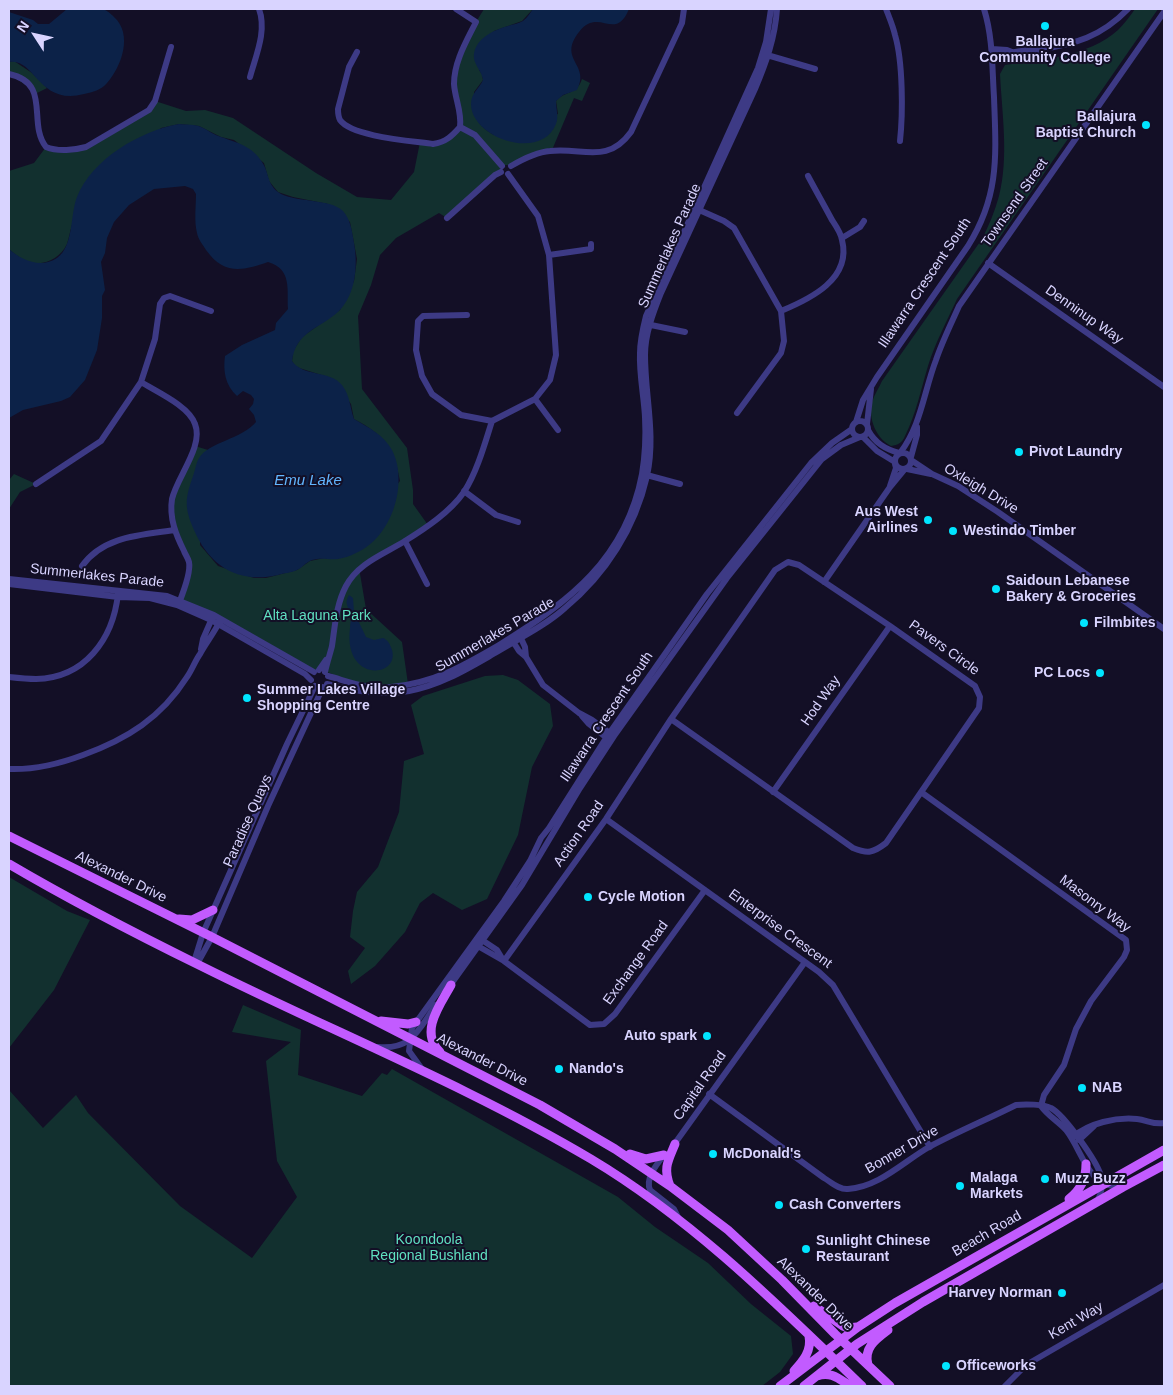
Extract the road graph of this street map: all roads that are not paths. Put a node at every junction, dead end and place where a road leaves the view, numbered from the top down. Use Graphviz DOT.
graph roads {
  1 [pos="259,9"];
  2 [pos="456,9"];
  3 [pos="684,9"];
  4 [pos="771,9"];
  5 [pos="777,9"];
  6 [pos="886,9"];
  7 [pos="984,9"];
  8 [pos="1128,9"];
  9 [pos="1164,12"];
  10 [pos="171,47"];
  11 [pos="992,49"];
  12 [pos="357,52"];
  13 [pos="1012,52"];
  14 [pos="766,55"];
  15 [pos="992,58"];
  16 [pos="815,69"];
  17 [pos="9,74"];
  18 [pos="250,77"];
  19 [pos="460,126"];
  20 [pos="900,141"];
  21 [pos="511,166"];
  22 [pos="502,169"];
  23 [pos="508,174"];
  24 [pos="808,176"];
  25 [pos="697,208"];
  26 [pos="447,218"];
  27 [pos="864,221"];
  28 [pos="842,238"];
  29 [pos="591,244"];
  30 [pos="549,255"];
  31 [pos="988,264"];
  32 [pos="211,311"];
  33 [pos="781,311"];
  34 [pos="467,315"];
  35 [pos="647,325"];
  36 [pos="685,332"];
  37 [pos="141,382"];
  38 [pos="1164,387"];
  39 [pos="871,389"];
  40 [pos="535,399"];
  41 [pos="737,413"];
  42 [pos="492,420"];
  43 [pos="856,422"];
  44 [pos="917,423"];
  45 [pos="867,427"];
  46 [pos="852,429"];
  47 [pos="558,430"];
  48 [pos="861,437"];
  49 [pos="900,453"];
  50 [pos="911,458"];
  51 [pos="895,463"];
  52 [pos="906,469"];
  53 [pos="932,474"];
  54 [pos="644,475"];
  55 [pos="36,484"];
  56 [pos="680,484"];
  57 [pos="890,487"];
  58 [pos="464,491"];
  59 [pos="518,522"];
  60 [pos="175,530"];
  61 [pos="405,541"];
  62 [pos="82,566"];
  63 [pos="9,579"];
  64 [pos="824,582"];
  65 [pos="9,584"];
  66 [pos="427,584"];
  67 [pos="118,594"];
  68 [pos="179,603"];
  69 [pos="212,618"];
  70 [pos="220,622"];
  71 [pos="890,626"];
  72 [pos="1164,629"];
  73 [pos="520,635"];
  74 [pos="512,640"];
  75 [pos="200,653"];
  76 [pos="526,657"];
  77 [pos="286,659"];
  78 [pos="322,672"];
  79 [pos="9,677"];
  80 [pos="311,680"];
  81 [pos="315,686"];
  82 [pos="325,686"];
  83 [pos="671,719"];
  84 [pos="610,737"];
  85 [pos="287,744"];
  86 [pos="295,748"];
  87 [pos="9,769"];
  88 [pos="773,792"];
  89 [pos="921,792"];
  90 [pos="606,819"];
  91 [pos="9,836"];
  92 [pos="9,864"];
  93 [pos="705,890"];
  94 [pos="213,910"];
  95 [pos="174,919"];
  96 [pos="207,935"];
  97 [pos="479,942"];
  98 [pos="504,961"];
  99 [pos="805,962"];
  100 [pos="196,963"];
  101 [pos="451,985"];
  102 [pos="364,1016"];
  103 [pos="416,1022"];
  104 [pos="410,1040"];
  105 [pos="374,1047"];
  106 [pos="445,1057"];
  107 [pos="423,1070"];
  108 [pos="709,1094"];
  109 [pos="1041,1106"];
  110 [pos="1164,1123"];
  111 [pos="1076,1139"];
  112 [pos="675,1144"];
  113 [pos="930,1147"];
  114 [pos="615,1149"];
  115 [pos="1164,1150"];
  116 [pos="664,1155"];
  117 [pos="1086,1164"];
  118 [pos="1164,1165"];
  119 [pos="652,1174"];
  120 [pos="1102,1184"];
  121 [pos="670,1186"];
  122 [pos="1123,1187"];
  123 [pos="1097,1202"];
  124 [pos="1050,1214"];
  125 [pos="679,1220"];
  126 [pos="993,1262"];
  127 [pos="954,1269"];
  128 [pos="782,1280"];
  129 [pos="1164,1285"];
  130 [pos="923,1302"];
  131 [pos="858,1327"];
  132 [pos="809,1336"];
  133 [pos="842,1339"];
  134 [pos="852,1348"];
  135 [pos="826,1352"];
  136 [pos="836,1361"];
  137 [pos="868,1365"];
  138 [pos="817,1376"];
  139 [pos="774,1386"];
  140 [pos="780,1386"];
  141 [pos="804,1386"];
  142 [pos="850,1386"];
  143 [pos="862,1386"];
  144 [pos="890,1386"];
  145 [pos="1005,1386"];
  1 -- 18 [label="street"];
  2 -- 19 [label="street"];
  3 -- 21 [label="street"];
  4 -- 14 [label="street, Summerlakes Parade"];
  5 -- 14 [label="street, Summerlakes Parade"];
  6 -- 20 [label="street"];
  7 -- 11 [label="street, Illawarra Crescent South"];
  8 -- 13 [label="street"];
  9 -- 31 [label="street, Townsend Street"];
  10 -- 17 [label="street"];
  11 -- 13 [label="street"];
  11 -- 15 [label="street, Illawarra Crescent South"];
  12 -- 19 [label="street"];
  13 -- 15 [label="street"];
  14 -- 16 [label="street"];
  14 -- 25 [label="street, Summerlakes Parade"];
  15 -- 39 [label="street, Illawarra Crescent South"];
  19 -- 22 [label="street"];
  21 -- 22 [label="street"];
  21 -- 23 [label="street"];
  22 -- 23 [label="street"];
  22 -- 26 [label="street"];
  23 -- 30 [label="street"];
  24 -- 28 [label="street"];
  25 -- 33 [label="street"];
  25 -- 35 [label="street, Summerlakes Parade"];
  27 -- 28 [label="street"];
  28 -- 33 [label="street"];
  29 -- 30 [label="street"];
  30 -- 40 [label="street"];
  31 -- 38 [label="street, Denninup Way"];
  31 -- 44 [label="street, Townsend Street"];
  32 -- 37 [label="street"];
  33 -- 41 [label="street"];
  34 -- 42 [label="street"];
  35 -- 36 [label="street"];
  35 -- 54 [label="street, Summerlakes Parade"];
  37 -- 55 [label="street"];
  37 -- 60 [label="street"];
  39 -- 43 [label="street, Illawarra Crescent South"];
  39 -- 45 [label="street, Illawarra Crescent South"];
  40 -- 42 [label="street"];
  40 -- 47 [label="street"];
  42 -- 58 [label="street"];
  43 -- 45 [label="street"];
  43 -- 46 [label="street"];
  44 -- 49 [label="street, Townsend Street"];
  44 -- 50 [label="street, Townsend Street"];
  45 -- 48 [label="street"];
  45 -- 49 [label="street"];
  46 -- 48 [label="street"];
  46 -- 84 [label="street, Illawarra Crescent South"];
  48 -- 51 [label="street"];
  48 -- 84 [label="street, Illawarra Crescent South"];
  49 -- 50 [label="street"];
  49 -- 51 [label="street"];
  50 -- 52 [label="street"];
  50 -- 53 [label="street, Oxleigh Drive"];
  51 -- 52 [label="street"];
  51 -- 57 [label="street"];
  52 -- 53 [label="street, Oxleigh Drive"];
  52 -- 57 [label="street"];
  53 -- 72 [label="street, Oxleigh Drive"];
  54 -- 56 [label="street"];
  54 -- 73 [label="street, Summerlakes Parade"];
  57 -- 64 [label="street"];
  58 -- 59 [label="street"];
  58 -- 61 [label="street"];
  60 -- 62 [label="street"];
  60 -- 68 [label="street"];
  61 -- 66 [label="street"];
  61 -- 78 [label="street"];
  63 -- 67 [label="street, Summerlakes Parade"];
  64 -- 71 [label="street, Pavers Circle"];
  64 -- 83 [label="street, Pavers Circle"];
  65 -- 67 [label="street, Summerlakes Parade"];
  67 -- 68 [label="street, Summerlakes Parade"];
  67 -- 79 [label="street"];
  68 -- 69 [label="street, Summerlakes Parade"];
  69 -- 70 [label="street, Summerlakes Parade"];
  69 -- 75 [label="street"];
  70 -- 75 [label="street"];
  70 -- 77 [label="street, Summerlakes Parade"];
  71 -- 88 [label="street, Hod Way"];
  71 -- 89 [label="street, Pavers Circle"];
  73 -- 74 [label="street, Summerlakes Parade"];
  73 -- 76 [label="street"];
  74 -- 76 [label="street"];
  74 -- 78 [label="street, Summerlakes Parade"];
  74 -- 82 [label="street, Summerlakes Parade"];
  75 -- 87 [label="street"];
  76 -- 84 [label="street"];
  77 -- 78 [label="street, Summerlakes Parade"];
  77 -- 80 [label="street, Summerlakes Parade"];
  78 -- 80 [label="street"];
  78 -- 82 [label="street, Paradise Quays"];
  80 -- 81 [label="street"];
  81 -- 82 [label="street, Summerlakes Parade"];
  81 -- 85 [label="street, Paradise Quays"];
  82 -- 86 [label="street, Paradise Quays"];
  83 -- 88 [label="street, Pavers Circle"];
  83 -- 90 [label="street, Action Road"];
  84 -- 97 [label="street, Illawarra Crescent South"];
  85 -- 86 [label="street"];
  85 -- 94 [label="street, Paradise Quays"];
  86 -- 96 [label="street, Paradise Quays"];
  88 -- 89 [label="street, Pavers Circle"];
  89 -- 109 [label="street, Masonry Way"];
  90 -- 93 [label="street, Enterprise Crescent"];
  90 -- 98 [label="street, Action Road"];
  91 -- 95 [label="main road, Alexander Drive"];
  92 -- 100 [label="main road"];
  93 -- 98 [label="street, Exchange Road"];
  93 -- 99 [label="street, Enterprise Crescent"];
  94 -- 95 [label="main road"];
  94 -- 96 [label="street, Paradise Quays"];
  95 -- 96 [label="main road, Alexander Drive"];
  96 -- 100 [label="street, Paradise Quays"];
  96 -- 102 [label="main road, Alexander Drive"];
  97 -- 98 [label="street, Exchange Road"];
  97 -- 101 [label="street, Illawarra Crescent South"];
  97 -- 103 [label="street, Illawarra Crescent South"];
  99 -- 108 [label="street, Capital Road"];
  99 -- 113 [label="street, Enterprise Crescent"];
  100 -- 105 [label="main road"];
  101 -- 104 [label="street, Illawarra Crescent South"];
  101 -- 106 [label="main road"];
  102 -- 103 [label="main road"];
  102 -- 104 [label="main road, Alexander Drive"];
  103 -- 104 [label="street, Illawarra Crescent South"];
  104 -- 105 [label="street"];
  104 -- 106 [label="main road, Alexander Drive"];
  104 -- 107 [label="street"];
  105 -- 107 [label="main road"];
  106 -- 114 [label="main road, Alexander Drive"];
  107 -- 125 [label="main road"];
  108 -- 112 [label="street, Capital Road"];
  108 -- 113 [label="street, Bonner Drive"];
  109 -- 111 [label="street, Bonner Drive"];
  109 -- 113 [label="street, Bonner Drive"];
  110 -- 111 [label="street"];
  111 -- 117 [label="street, Bonner Drive"];
  111 -- 120 [label="street, Bonner Drive"];
  112 -- 116 [label="street, Capital Road"];
  112 -- 121 [label="main road"];
  114 -- 116 [label="main road"];
  114 -- 119 [label="main road, Alexander Drive"];
  115 -- 120 [label="main road, Beach Road"];
  116 -- 119 [label="street, Capital Road"];
  117 -- 120 [label="street, Bonner Drive"];
  117 -- 124 [label="main road"];
  118 -- 122 [label="main road, Beach Road"];
  119 -- 121 [label="main road, Alexander Drive"];
  119 -- 125 [label="street"];
  120 -- 122 [label="street"];
  120 -- 123 [label="street"];
  120 -- 124 [label="main road, Beach Road"];
  121 -- 128 [label="main road, Alexander Drive"];
  122 -- 123 [label="main road, Beach Road"];
  123 -- 126 [label="main road, Beach Road"];
  124 -- 127 [label="main road, Beach Road"];
  125 -- 132 [label="main road"];
  126 -- 127 [label="main road"];
  126 -- 130 [label="main road, Beach Road"];
  127 -- 131 [label="main road, Beach Road"];
  128 -- 131 [label="main road"];
  128 -- 133 [label="main road, Alexander Drive"];
  129 -- 145 [label="street, Kent Way"];
  130 -- 134 [label="main road, Beach Road"];
  130 -- 137 [label="main road"];
  131 -- 133 [label="main road, Beach Road"];
  132 -- 135 [label="main road"];
  132 -- 139 [label="main road"];
  133 -- 134 [label="main road, Alexander Drive"];
  133 -- 135 [label="main road, Beach Road"];
  134 -- 136 [label="main road, Beach Road"];
  134 -- 137 [label="main road, Alexander Drive"];
  135 -- 136 [label="main road"];
  135 -- 140 [label="main road, Beach Road"];
  136 -- 138 [label="main road, Beach Road"];
  136 -- 143 [label="main road"];
  137 -- 144 [label="main road, Alexander Drive"];
  138 -- 141 [label="main road, Beach Road"];
  138 -- 142 [label="main road"];
}
